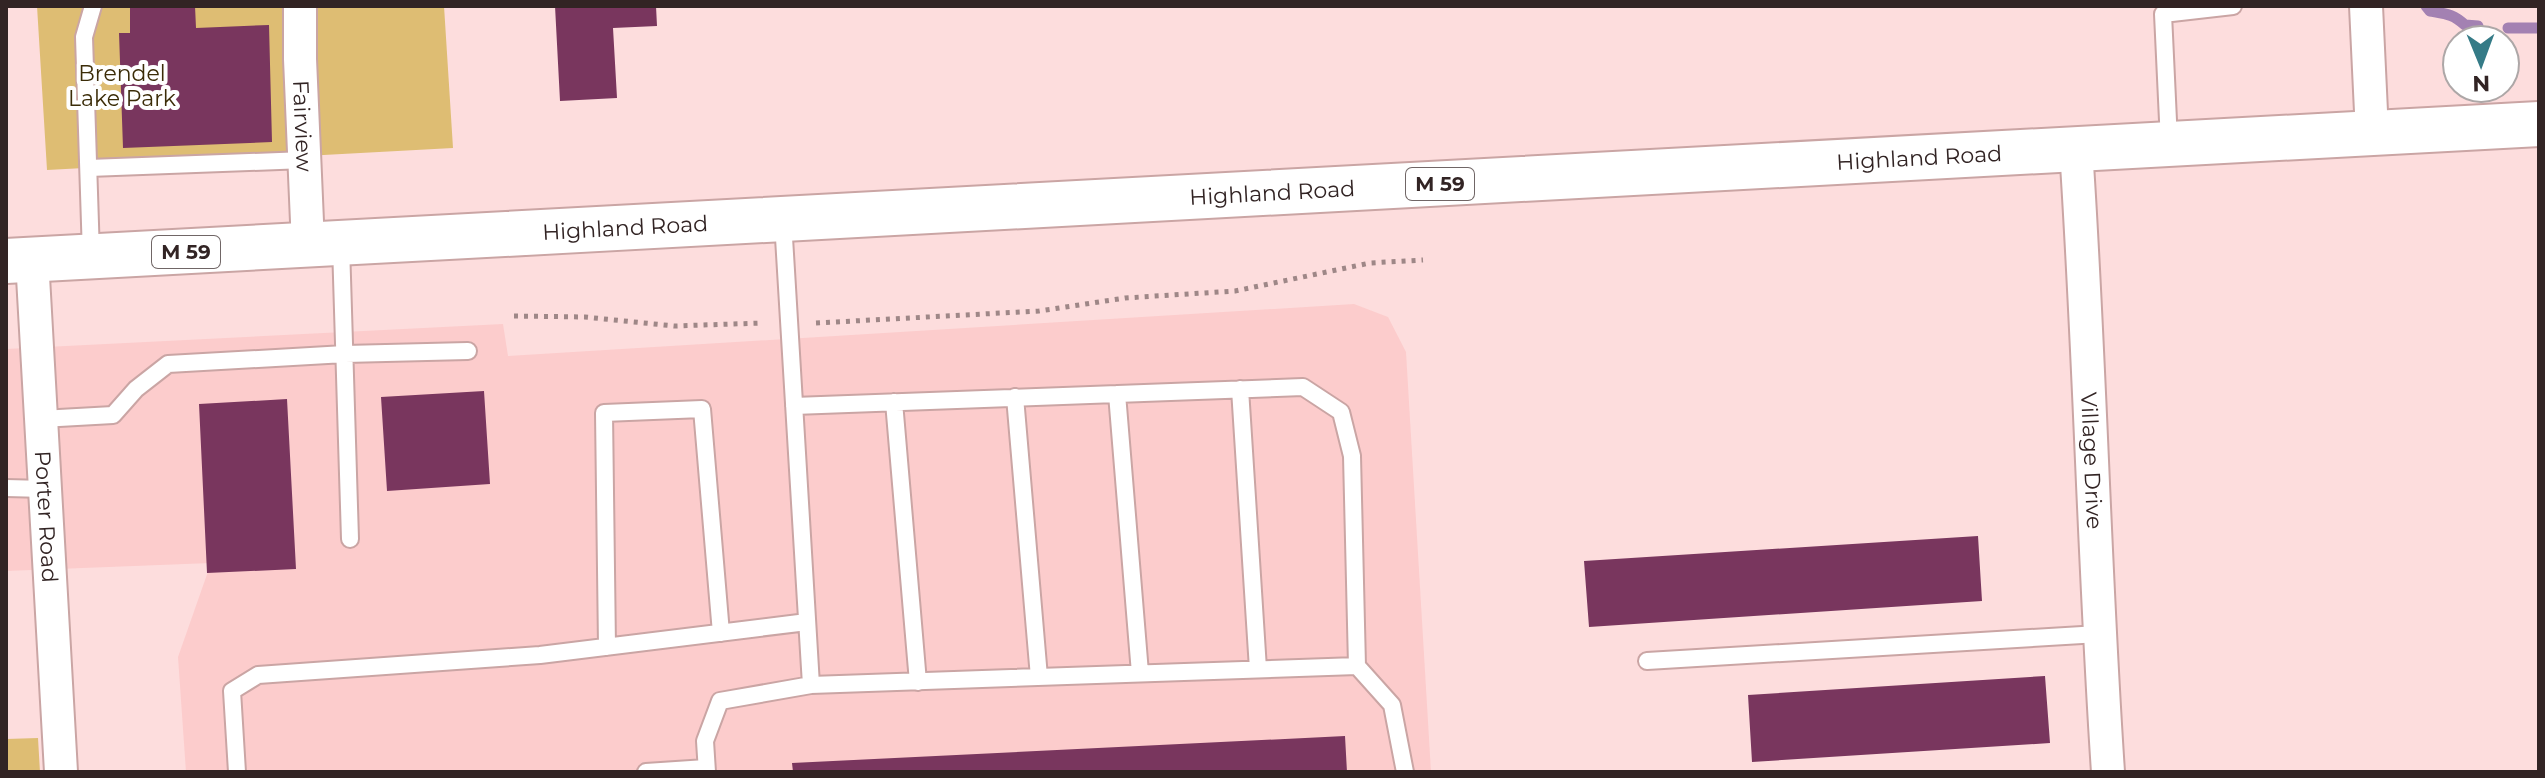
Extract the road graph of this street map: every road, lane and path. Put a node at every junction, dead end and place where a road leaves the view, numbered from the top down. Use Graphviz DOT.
graph roads {
  1 [pos="93,6"];
  2 [pos="300,6"];
  3 [pos="2233,6"];
  4 [pos="2366,6"];
  5 [pos="2539,124"];
  6 [pos="2372,133"];
  7 [pos="2169,144"];
  8 [pos="2076,149"];
  9 [pos="305,160"];
  10 [pos="89,168"];
  11 [pos="782,219"];
  12 [pos="325,244"];
  13 [pos="92,257"];
  14 [pos="19,260"];
  15 [pos="1423,260"];
  16 [pos="514,316"];
  17 [pos="788,323"];
  18 [pos="468,351"];
  19 [pos="345,354"];
  20 [pos="1240,389"];
  21 [pos="1117,394"];
  22 [pos="1015,397"];
  23 [pos="894,402"];
  24 [pos="794,406"];
  25 [pos="41,419"];
  26 [pos="6,488"];
  27 [pos="45,489"];
  28 [pos="350,539"];
  29 [pos="807,622"];
  30 [pos="721,633"];
  31 [pos="2099,634"];
  32 [pos="607,647"];
  33 [pos="1647,661"];
  34 [pos="1357,666"];
  35 [pos="1258,669"];
  36 [pos="1140,673"];
  37 [pos="1039,677"];
  38 [pos="918,682"];
  39 [pos="811,685"];
  40 [pos="706,770"];
  41 [pos="61,772"];
  42 [pos="237,772"];
  43 [pos="646,772"];
  44 [pos="1405,772"];
  45 [pos="2108,772"];
  1 -- 10 [label="lane"];
  2 -- 9 [label="street, Fairview"];
  3 -- 7 [label="lane"];
  4 -- 6 [label="street"];
  5 -- 6 [label="highway, Highland Road / M 59"];
  6 -- 7 [label="highway, Highland Road / M 59"];
  7 -- 8 [label="highway, Highland Road / M 59"];
  8 -- 11 [label="highway, Highland Road / M 59"];
  8 -- 31 [label="street, Village Drive"];
  9 -- 10 [label="lane"];
  9 -- 12 [label="street, Fairview"];
  10 -- 13 [label="lane"];
  11 -- 12 [label="highway, Highland Road / M 59"];
  11 -- 17 [label="lane"];
  12 -- 13 [label="highway, Highland Road / M 59"];
  12 -- 19 [label="lane"];
  13 -- 14 [label="highway, Highland Road / M 59"];
  14 -- 25 [label="street, Porter Road"];
  15 -- 17 [label="path"];
  16 -- 17 [label="path"];
  17 -- 24 [label="lane"];
  18 -- 19 [label="lane"];
  19 -- 25 [label="lane"];
  19 -- 28 [label="lane"];
  20 -- 21 [label="lane"];
  20 -- 34 [label="lane"];
  20 -- 35 [label="lane"];
  21 -- 22 [label="lane"];
  21 -- 36 [label="lane"];
  22 -- 23 [label="lane"];
  22 -- 37 [label="lane"];
  23 -- 24 [label="lane"];
  23 -- 38 [label="lane"];
  24 -- 29 [label="lane"];
  25 -- 27 [label="street, Porter Road"];
  26 -- 27 [label="lane"];
  27 -- 41 [label="street, Porter Road"];
  29 -- 30 [label="lane"];
  29 -- 39 [label="lane"];
  30 -- 32 [label="lane"];
  30 -- 32 [label="lane"];
  31 -- 33 [label="lane"];
  31 -- 45 [label="street, Village Drive"];
  32 -- 42 [label="lane"];
  34 -- 35 [label="lane"];
  34 -- 44 [label="lane"];
  35 -- 36 [label="lane"];
  36 -- 37 [label="lane"];
  37 -- 38 [label="lane"];
  38 -- 39 [label="lane"];
  39 -- 40 [label="lane"];
  40 -- 43 [label="lane"];
}
